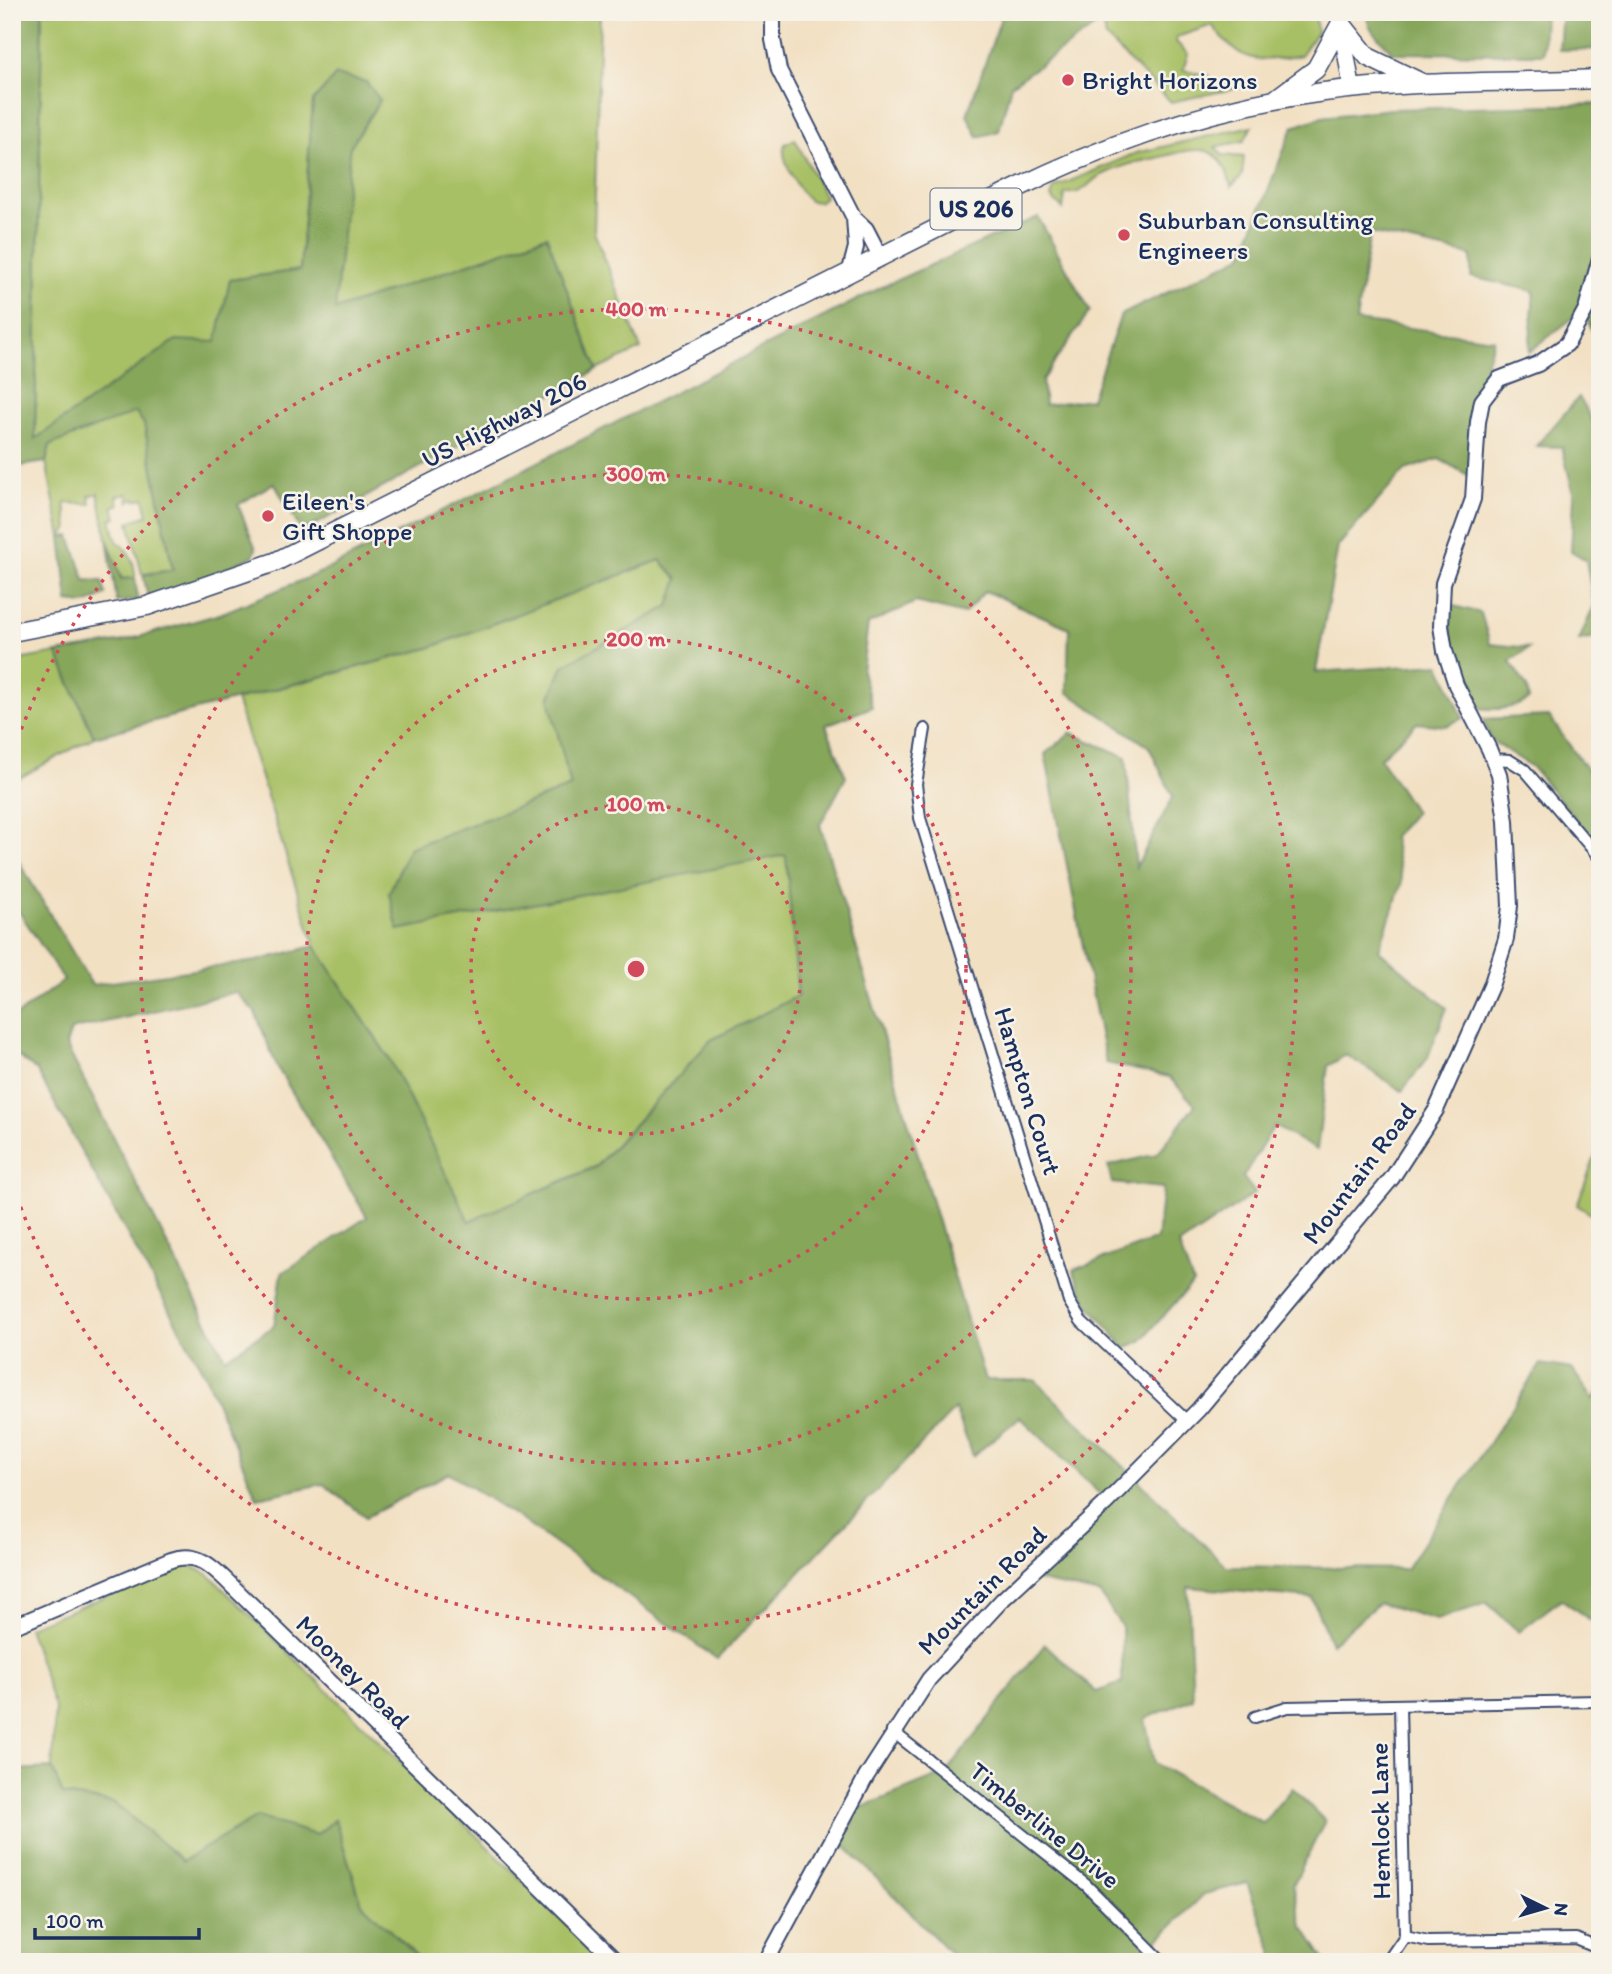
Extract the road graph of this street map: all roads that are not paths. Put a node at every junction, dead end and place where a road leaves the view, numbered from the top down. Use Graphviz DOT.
graph roads {
  1 [pos="773,12"];
  2 [pos="1340,18"];
  3 [pos="1600,79"];
  4 [pos="1427,85"];
  5 [pos="1352,89"];
  6 [pos="1274,100"];
  7 [pos="854,218"];
  8 [pos="881,258"];
  9 [pos="1600,258"];
  10 [pos="849,274"];
  11 [pos="12,632"];
  12 [pos="925,729"];
  13 [pos="1494,759"];
  14 [pos="1600,858"];
  15 [pos="1188,1422"];
  16 [pos="12,1627"];
  17 [pos="1600,1701"];
  18 [pos="1400,1705"];
  19 [pos="1255,1717"];
  20 [pos="892,1731"];
  21 [pos="1405,1937"];
  22 [pos="1600,1949"];
  23 [pos="617,1962"];
  24 [pos="766,1962"];
  25 [pos="1163,1962"];
  26 [pos="1387,1962"];
  1 -- 7 [label="street"];
  2 -- 4 [label="highway"];
  2 -- 5 [label="main road"];
  2 -- 6 [label="highway"];
  3 -- 4 [label="highway, US 206"];
  4 -- 5 [label="highway, US 206"];
  5 -- 6 [label="highway, US 206"];
  6 -- 8 [label="highway, US 206"];
  7 -- 8 [label="street"];
  7 -- 10 [label="street"];
  8 -- 10 [label="highway, US 206"];
  9 -- 13 [label="street, Mountain Road"];
  10 -- 11 [label="highway, US Highway 206 / US 206"];
  12 -- 15 [label="street, Hampton Court"];
  13 -- 14 [label="street"];
  13 -- 15 [label="street, Mountain Road"];
  15 -- 20 [label="street, Mountain Road"];
  16 -- 23 [label="street, Mooney Road"];
  17 -- 18 [label="street, Hemlock Lane"];
  18 -- 19 [label="street, Hemlock Lane"];
  18 -- 21 [label="street, Hemlock Lane"];
  20 -- 24 [label="street, Mountain Road"];
  20 -- 25 [label="street, Timberline Drive"];
  21 -- 22 [label="street"];
  21 -- 26 [label="street"];
}
